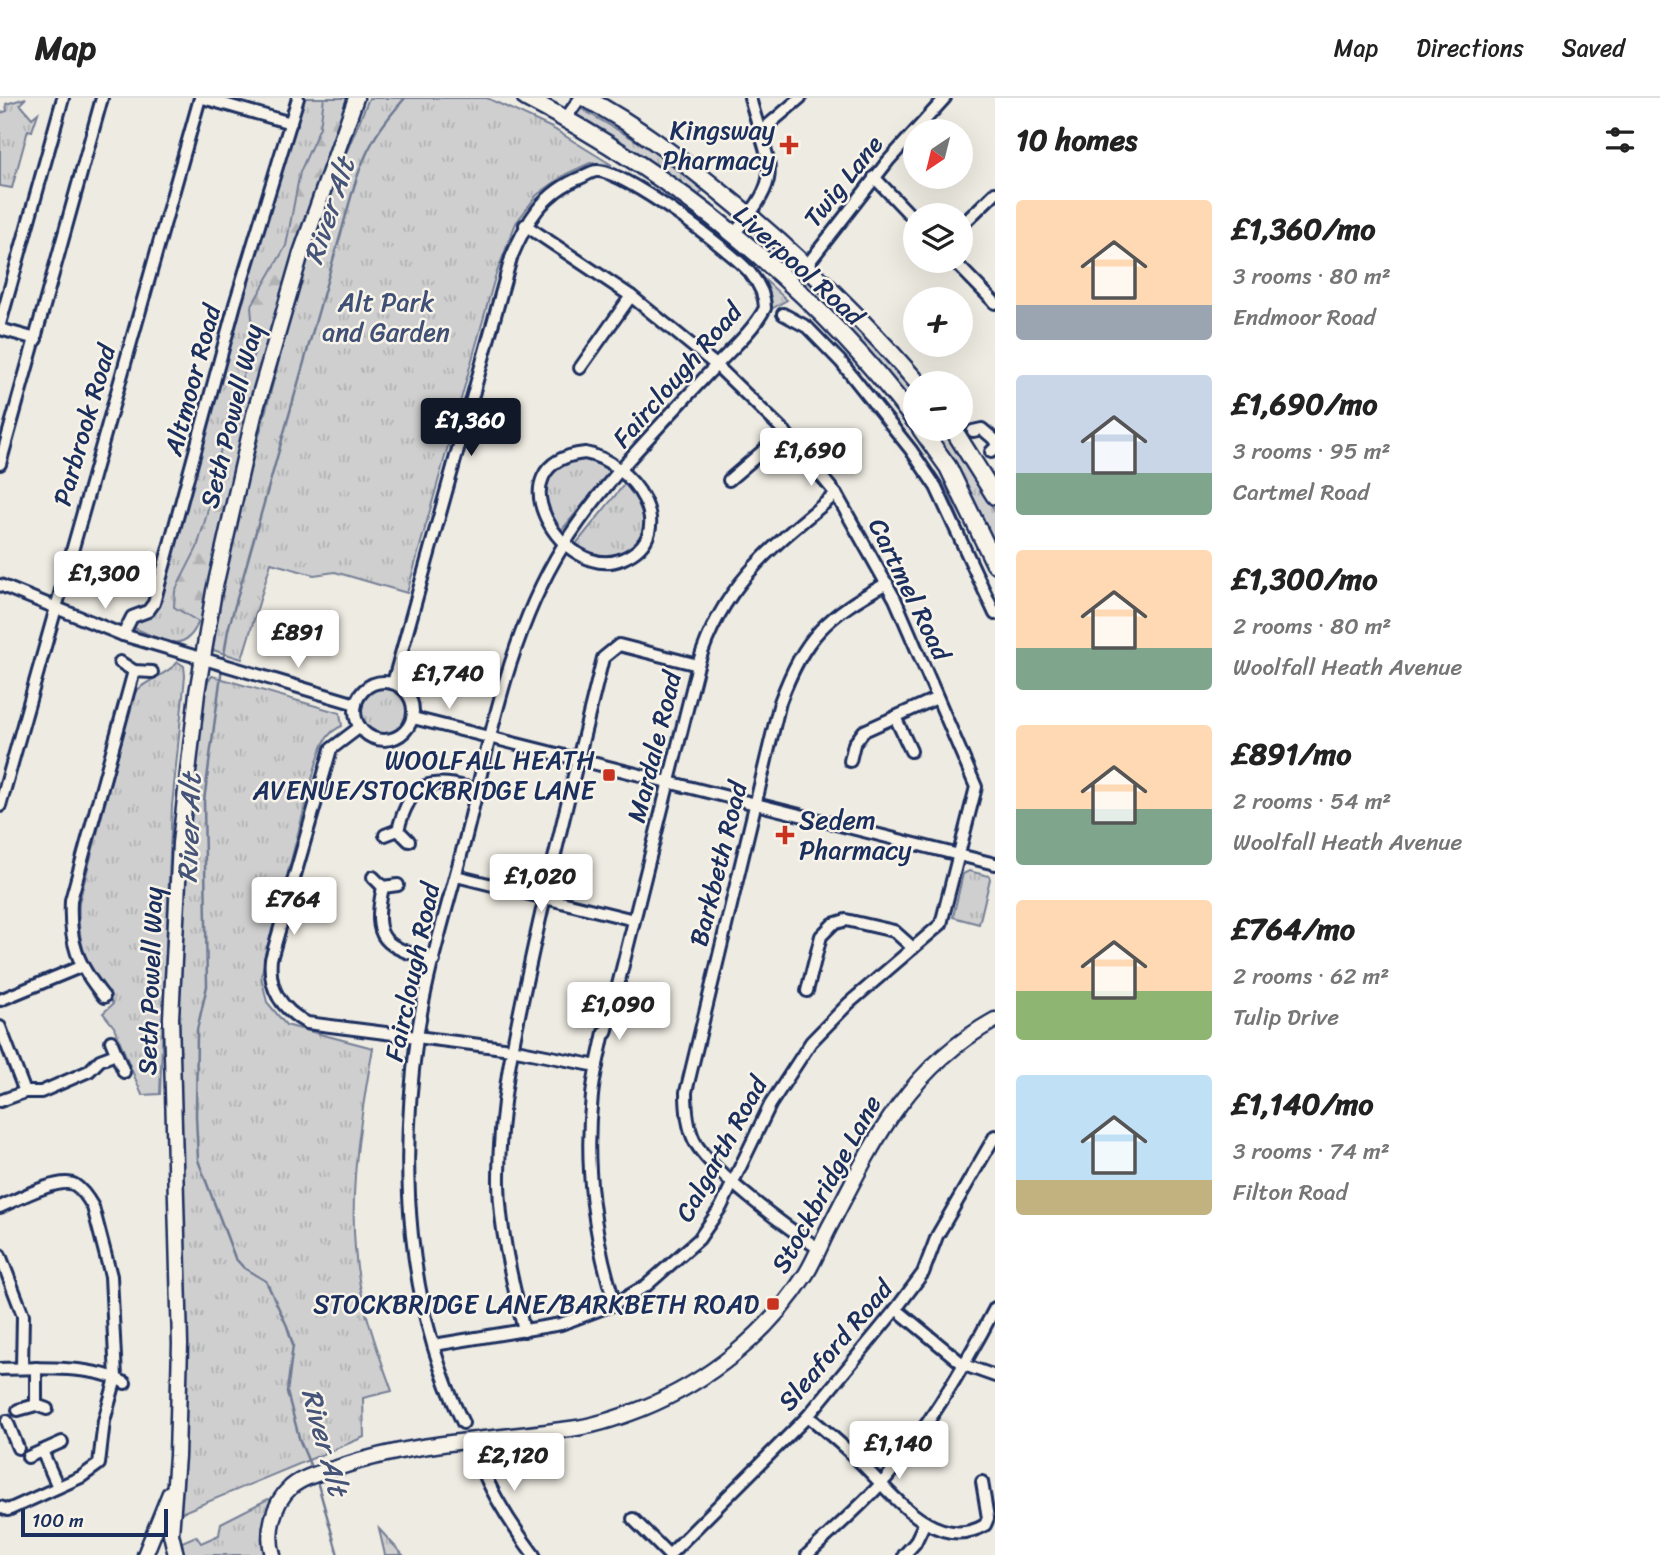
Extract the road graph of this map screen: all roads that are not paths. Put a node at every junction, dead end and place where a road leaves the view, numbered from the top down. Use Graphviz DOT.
graph roads {
  1 [pos="63,98"];
  2 [pos="102,98"];
  3 [pos="201,98"];
  4 [pos="298,98"];
  5 [pos="356,98"];
  6 [pos="364,98"];
  7 [pos="526,98"];
  8 [pos="582,98"];
  9 [pos="750,98"];
  10 [pos="800,98"];
  11 [pos="946,98"];
  12 [pos="566,118"];
  13 [pos="350,122"];
  14 [pos="291,123"];
  15 [pos="760,132"];
  16 [pos="874,177"];
  17 [pos="995,193"];
  18 [pos="903,207"];
  19 [pos="973,214"];
  20 [pos="750,215"];
  21 [pos="525,225"];
  22 [pos="733,235"];
  23 [pos="807,265"];
  24 [pos="966,273"];
  25 [pos="631,296"];
  26 [pos="995,303"];
  27 [pos="765,308"];
  28 [pos="783,314"];
  29 [pos="0,326"];
  30 [pos="36,339"];
  31 [pos="716,365"];
  32 [pos="580,368"];
  33 [pos="908,371"];
  34 [pos="903,407"];
  35 [pos="973,430"];
  36 [pos="785,432"];
  37 [pos="995,440"];
  38 [pos="930,441"];
  39 [pos="961,441"];
  40 [pos="0,464"];
  41 [pos="622,471"];
  42 [pos="729,480"];
  43 [pos="836,494"];
  44 [pos="995,496"];
  45 [pos="566,543"];
  46 [pos="995,564"];
  47 [pos="887,583"];
  48 [pos="0,585"];
  49 [pos="55,608"];
  50 [pos="995,614"];
  51 [pos="123,635"];
  52 [pos="120,662"];
  53 [pos="210,662"];
  54 [pos="698,665"];
  55 [pos="134,671"];
  56 [pos="152,672"];
  57 [pos="393,683"];
  58 [pos="937,698"];
  59 [pos="356,704"];
  60 [pos="895,717"];
  61 [pos="413,718"];
  62 [pos="359,727"];
  63 [pos="490,739"];
  64 [pos="911,751"];
  65 [pos="578,760"];
  66 [pos="850,761"];
  67 [pos="668,784"];
  68 [pos="477,790"];
  69 [pos="0,806"];
  70 [pos="756,806"];
  71 [pos="398,830"];
  72 [pos="384,835"];
  73 [pos="410,841"];
  74 [pos="959,857"];
  75 [pos="995,864"];
  76 [pos="456,876"];
  77 [pos="373,877"];
  78 [pos="398,884"];
  79 [pos="383,887"];
  80 [pos="544,898"];
  81 [pos="634,920"];
  82 [pos="913,948"];
  83 [pos="434,961"];
  84 [pos="80,967"];
  85 [pos="807,990"];
  86 [pos="104,998"];
  87 [pos="0,1000"];
  88 [pos="995,1020"];
  89 [pos="0,1027"];
  90 [pos="417,1036"];
  91 [pos="111,1041"];
  92 [pos="511,1049"];
  93 [pos="116,1054"];
  94 [pos="597,1066"];
  95 [pos="124,1072"];
  96 [pos="25,1091"];
  97 [pos="0,1101"];
  98 [pos="995,1136"];
  99 [pos="734,1182"];
  100 [pos="0,1207"];
  101 [pos="818,1248"];
  102 [pos="0,1255"];
  103 [pos="615,1304"];
  104 [pos="995,1308"];
  105 [pos="896,1309"];
  106 [pos="524,1331"];
  107 [pos="433,1345"];
  108 [pos="964,1365"];
  109 [pos="22,1368"];
  110 [pos="36,1368"];
  111 [pos="0,1369"];
  112 [pos="995,1376"];
  113 [pos="121,1380"];
  114 [pos="18,1410"];
  115 [pos="808,1416"];
  116 [pos="7,1421"];
  117 [pos="463,1423"];
  118 [pos="12,1433"];
  119 [pos="0,1438"];
  120 [pos="474,1439"];
  121 [pos="62,1441"];
  122 [pos="18,1448"];
  123 [pos="42,1451"];
  124 [pos="28,1457"];
  125 [pos="982,1482"];
  126 [pos="880,1484"];
  127 [pos="173,1485"];
  128 [pos="58,1487"];
  129 [pos="0,1507"];
  130 [pos="633,1519"];
  131 [pos="925,1522"];
  132 [pos="145,1555"];
  133 [pos="176,1555"];
  134 [pos="273,1555"];
  135 [pos="534,1555"];
  136 [pos="669,1555"];
  137 [pos="807,1555"];
  138 [pos="904,1555"];
  1 -- 29 [label="street"];
  2 -- 30 [label="street"];
  3 -- 14 [label="street"];
  3 -- 49 [label="street, Parbrook Road"];
  4 -- 14 [label="street"];
  5 -- 13 [label="main road, Seth Powell Way"];
  6 -- 13 [label="main road, Seth Powell Way"];
  7 -- 12 [label="highway, Liverpool Road"];
  8 -- 12 [label="street"];
  8 -- 20 [label="highway, Liverpool Road"];
  9 -- 15 [label="street"];
  10 -- 15 [label="street"];
  11 -- 16 [label="street, Twig Lane"];
  12 -- 22 [label="highway, Liverpool Road"];
  13 -- 53 [label="main road, Seth Powell Way"];
  14 -- 51 [label="street, Altmoor Road"];
  15 -- 20 [label="street"];
  16 -- 18 [label="street"];
  16 -- 23 [label="street, Twig Lane"];
  17 -- 19 [label="street"];
  20 -- 22 [label="street"];
  20 -- 23 [label="highway, Liverpool Road"];
  21 -- 25 [label="street, Cartmel Road"];
  21 -- 27 [label="street, Liverpool Road"];
  21 -- 57 [label="street, Liverpool Road"];
  22 -- 34 [label="highway, Liverpool Road"];
  23 -- 33 [label="highway, Liverpool Road"];
  24 -- 26 [label="street"];
  25 -- 31 [label="street, Cartmel Road"];
  25 -- 32 [label="street"];
  27 -- 31 [label="street, Fairclough Road"];
  28 -- 50 [label="street"];
  29 -- 30 [label="street"];
  30 -- 40 [label="street"];
  31 -- 36 [label="street, Cartmel Road"];
  31 -- 41 [label="street, Fairclough Road"];
  35 -- 37 [label="street"];
  36 -- 42 [label="street"];
  36 -- 43 [label="street, Cartmel Road"];
  38 -- 46 [label="highway"];
  39 -- 44 [label="highway"];
  41 -- 45 [label="street, Fairclough Road"];
  41 -- 45 [label="street, Fairclough Road"];
  41 -- 45 [label="street, Fairclough Road"];
  43 -- 47 [label="street, Cartmel Road"];
  43 -- 54 [label="street, Mardale Road"];
  45 -- 63 [label="street, Fairclough Road"];
  47 -- 58 [label="street, Cartmel Road"];
  47 -- 70 [label="street, Barkbeth Road"];
  48 -- 49 [label="street"];
  49 -- 51 [label="street"];
  49 -- 69 [label="street, Parbrook Road"];
  51 -- 53 [label="street"];
  52 -- 55 [label="street"];
  53 -- 59 [label="street"];
  53 -- 127 [label="main road, Seth Powell Way"];
  54 -- 65 [label="street"];
  54 -- 67 [label="street, Mardale Road"];
  55 -- 56 [label="street"];
  55 -- 84 [label="street"];
  57 -- 59 [label="street"];
  57 -- 61 [label="street"];
  58 -- 60 [label="street"];
  58 -- 74 [label="street, Cartmel Road"];
  59 -- 62 [label="street"];
  60 -- 64 [label="street"];
  60 -- 66 [label="street"];
  61 -- 62 [label="street"];
  61 -- 63 [label="street"];
  62 -- 90 [label="street"];
  63 -- 65 [label="street"];
  63 -- 68 [label="street, Fairclough Road"];
  65 -- 67 [label="street"];
  65 -- 80 [label="street"];
  67 -- 70 [label="street"];
  67 -- 81 [label="street, Mardale Road"];
  68 -- 71 [label="street"];
  68 -- 76 [label="street, Fairclough Road"];
  70 -- 74 [label="street"];
  70 -- 99 [label="street, Barkbeth Road"];
  71 -- 72 [label="street"];
  71 -- 73 [label="street"];
  74 -- 75 [label="street"];
  74 -- 82 [label="street, Calgarth Road"];
  76 -- 80 [label="street"];
  76 -- 83 [label="street, Fairclough Road"];
  77 -- 79 [label="street"];
  78 -- 79 [label="street"];
  79 -- 83 [label="street"];
  80 -- 81 [label="street"];
  80 -- 92 [label="street"];
  81 -- 94 [label="street, Mardale Road"];
  82 -- 85 [label="street"];
  82 -- 99 [label="street, Calgarth Road"];
  83 -- 90 [label="street, Fairclough Road"];
  84 -- 86 [label="street"];
  84 -- 87 [label="street"];
  88 -- 101 [label="main road, Stockbridge Lane"];
  89 -- 96 [label="street"];
  90 -- 92 [label="street"];
  90 -- 107 [label="street, Fairclough Road"];
  91 -- 93 [label="street"];
  92 -- 94 [label="street"];
  92 -- 106 [label="street"];
  93 -- 95 [label="street"];
  93 -- 96 [label="street"];
  94 -- 103 [label="street, Mardale Road"];
  96 -- 97 [label="street"];
  98 -- 105 [label="street, Sleaford Road"];
  99 -- 101 [label="street, Barkbeth Road"];
  99 -- 103 [label="street, Calgarth Road"];
  100 -- 113 [label="street"];
  101 -- 120 [label="main road, Stockbridge Lane"];
  102 -- 109 [label="street"];
  103 -- 106 [label="street, Calgarth Road"];
  104 -- 108 [label="street"];
  105 -- 108 [label="street"];
  105 -- 115 [label="street, Sleaford Road"];
  106 -- 107 [label="street, Calgarth Road"];
  107 -- 117 [label="street, Fairclough Road"];
  108 -- 112 [label="street"];
  108 -- 126 [label="street"];
  109 -- 110 [label="street"];
  109 -- 111 [label="street"];
  110 -- 113 [label="street"];
  110 -- 114 [label="street"];
  113 -- 128 [label="street"];
  115 -- 126 [label="street"];
  115 -- 136 [label="street, Sleaford Road"];
  116 -- 118 [label="street"];
  118 -- 119 [label="street"];
  118 -- 122 [label="street"];
  120 -- 134 [label="main road, Stockbridge Lane"];
  120 -- 135 [label="street"];
  121 -- 123 [label="street"];
  123 -- 124 [label="street"];
  123 -- 128 [label="street"];
  125 -- 131 [label="street"];
  126 -- 131 [label="street"];
  126 -- 137 [label="street"];
  127 -- 132 [label="main road, Seth Powell Way"];
  127 -- 133 [label="main road, Seth Powell Way"];
  128 -- 129 [label="street"];
  130 -- 136 [label="street"];
  131 -- 138 [label="street"];
}
